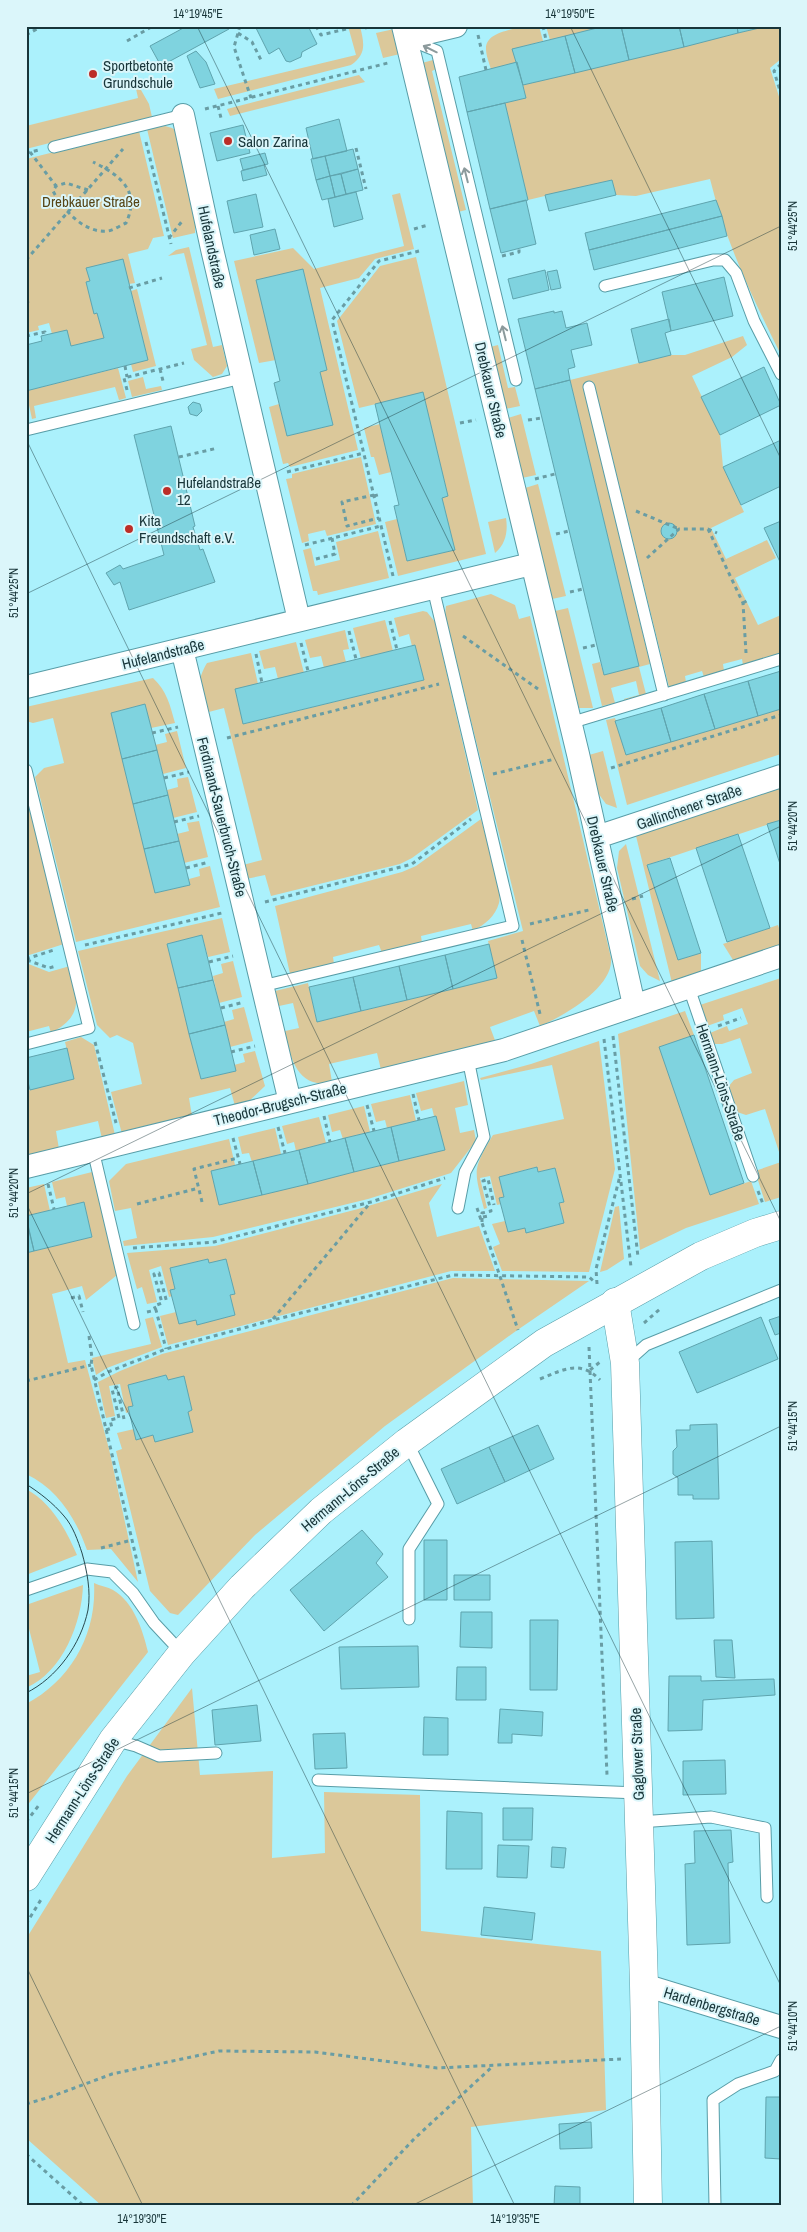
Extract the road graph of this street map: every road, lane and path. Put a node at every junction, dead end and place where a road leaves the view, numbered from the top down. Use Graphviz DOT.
graph roads {
  1 [pos="42,26"];
  2 [pos="153,26"];
  3 [pos="240,26"];
  4 [pos="316,26"];
  5 [pos="373,26"];
  6 [pos="456,26"];
  7 [pos="543,26"];
  8 [pos="366,28"];
  9 [pos="346,29"];
  10 [pos="238,33"];
  11 [pos="26,35"];
  12 [pos="477,35"];
  13 [pos="546,40"];
  14 [pos="127,41"];
  15 [pos="406,41"];
  16 [pos="261,60"];
  17 [pos="781,64"];
  18 [pos="486,70"];
  19 [pos="781,94"];
  20 [pos="251,98"];
  21 [pos="218,106"];
  22 [pos="213,108"];
  23 [pos="183,115"];
  24 [pos="221,118"];
  25 [pos="142,125"];
  26 [pos="54,147"];
  27 [pos="356,148"];
  28 [pos="30,152"];
  29 [pos="93,162"];
  30 [pos="113,162"];
  31 [pos="107,168"];
  32 [pos="56,186"];
  33 [pos="88,190"];
  34 [pos="366,190"];
  35 [pos="68,213"];
  36 [pos="436,223"];
  37 [pos="414,229"];
  38 [pos="171,244"];
  39 [pos="518,249"];
  40 [pos="419,251"];
  41 [pos="502,256"];
  42 [pos="26,260"];
  43 [pos="162,278"];
  44 [pos="605,286"];
  45 [pos="129,288"];
  46 [pos="46,335"];
  47 [pos="26,336"];
  48 [pos="184,363"];
  49 [pos="125,366"];
  50 [pos="781,374"];
  51 [pos="242,378"];
  52 [pos="516,380"];
  53 [pos="589,387"];
  54 [pos="542,418"];
  55 [pos="528,420"];
  56 [pos="26,430"];
  57 [pos="218,448"];
  58 [pos="364,453"];
  59 [pos="179,457"];
  60 [pos="280,474"];
  61 [pos="555,474"];
  62 [pos="542,478"];
  63 [pos="382,494"];
  64 [pos="374,495"];
  65 [pos="617,498"];
  66 [pos="380,518"];
  67 [pos="382,526"];
  68 [pos="708,528"];
  69 [pos="679,529"];
  70 [pos="569,531"];
  71 [pos="717,533"];
  72 [pos="556,534"];
  73 [pos="332,538"];
  74 [pos="310,544"];
  75 [pos="316,559"];
  76 [pos="531,564"];
  77 [pos="635,567"];
  78 [pos="395,581"];
  79 [pos="433,588"];
  80 [pos="583,589"];
  81 [pos="570,592"];
  82 [pos="748,600"];
  83 [pos="743,603"];
  84 [pos="389,616"];
  85 [pos="441,620"];
  86 [pos="348,626"];
  87 [pos="300,629"];
  88 [pos="596,645"];
  89 [pos="255,648"];
  90 [pos="583,648"];
  91 [pos="182,649"];
  92 [pos="397,650"];
  93 [pos="781,659"];
  94 [pos="356,660"];
  95 [pos="747,670"];
  96 [pos="308,671"];
  97 [pos="455,680"];
  98 [pos="262,682"];
  99 [pos="26,687"];
  100 [pos="538,689"];
  101 [pos="664,695"];
  102 [pos="781,715"];
  103 [pos="570,723"];
  104 [pos="181,726"];
  105 [pos="152,733"];
  106 [pos="219,740"];
  107 [pos="578,754"];
  108 [pos="611,768"];
  109 [pos="26,770"];
  110 [pos="192,771"];
  111 [pos="781,776"];
  112 [pos="164,778"];
  113 [pos="478,778"];
  114 [pos="486,809"];
  115 [pos="202,815"];
  116 [pos="174,822"];
  117 [pos="597,837"];
  118 [pos="204,863"];
  119 [pos="186,868"];
  120 [pos="264,903"];
  121 [pos="612,904"];
  122 [pos="226,912"];
  123 [pos="516,927"];
  124 [pos="68,946"];
  125 [pos="236,956"];
  126 [pos="781,956"];
  127 [pos="26,959"];
  128 [pos="73,962"];
  129 [pos="209,962"];
  130 [pos="688,988"];
  131 [pos="255,993"];
  132 [pos="634,1005"];
  133 [pos="220,1008"];
  134 [pos="742,1018"];
  135 [pos="610,1023"];
  136 [pos="89,1028"];
  137 [pos="704,1031"];
  138 [pos="545,1036"];
  139 [pos="26,1044"];
  140 [pos="249,1048"];
  141 [pos="231,1052"];
  142 [pos="468,1059"];
  143 [pos="290,1102"];
  144 [pos="416,1108"];
  145 [pos="112,1110"];
  146 [pos="370,1119"];
  147 [pos="419,1120"];
  148 [pos="278,1124"];
  149 [pos="327,1129"];
  150 [pos="374,1131"];
  151 [pos="233,1135"];
  152 [pos="330,1142"];
  153 [pos="93,1150"];
  154 [pos="285,1153"];
  155 [pos="238,1158"];
  156 [pos="240,1164"];
  157 [pos="26,1166"];
  158 [pos="465,1172"];
  159 [pos="620,1173"];
  160 [pos="753,1176"];
  161 [pos="47,1181"];
  162 [pos="199,1188"];
  163 [pos="202,1202"];
  164 [pos="371,1202"];
  165 [pos="137,1204"];
  166 [pos="494,1206"];
  167 [pos="458,1208"];
  168 [pos="54,1209"];
  169 [pos="488,1216"];
  170 [pos="483,1217"];
  171 [pos="781,1225"];
  172 [pos="118,1250"];
  173 [pos="638,1257"];
  174 [pos="631,1267"];
  175 [pos="501,1276"];
  176 [pos="781,1290"];
  177 [pos="606,1293"];
  178 [pos="72,1298"];
  179 [pos="167,1304"];
  180 [pos="156,1310"];
  181 [pos="83,1312"];
  182 [pos="133,1320"];
  183 [pos="273,1320"];
  184 [pos="89,1336"];
  185 [pos="520,1336"];
  186 [pos="166,1349"];
  187 [pos="625,1363"];
  188 [pos="91,1365"];
  189 [pos="590,1370"];
  190 [pos="26,1380"];
  191 [pos="94,1380"];
  192 [pos="537,1380"];
  193 [pos="124,1419"];
  194 [pos="106,1430"];
  195 [pos="407,1442"];
  196 [pos="132,1540"];
  197 [pos="101,1548"];
  198 [pos="141,1577"];
  199 [pos="26,1590"];
  200 [pos="409,1619"];
  201 [pos="182,1653"];
  202 [pos="113,1740"];
  203 [pos="216,1753"];
  204 [pos="318,1780"];
  205 [pos="638,1793"];
  206 [pos="639,1822"];
  207 [pos="36,1885"];
  208 [pos="766,1897"];
  209 [pos="26,1924"];
  210 [pos="644,1986"];
  211 [pos="781,2027"];
  212 [pos="645,2055"];
  213 [pos="781,2060"];
  214 [pos="493,2065"];
  215 [pos="26,2104"];
  216 [pos="26,2154"];
  217 [pos="84,2206"];
  218 [pos="350,2206"];
  219 [pos="648,2206"];
  220 [pos="715,2206"];
  1 -- 11 [label="path"];
  2 -- 14 [label="path"];
  3 -- 10 [label="path"];
  4 -- 9 [label="path"];
  5 -- 8 [label="path"];
  6 -- 15 [label="street"];
  7 -- 13 [label="path"];
  10 -- 16 [label="path"];
  10 -- 20 [label="path"];
  12 -- 18 [label="path"];
  15 -- 20 [label="path"];
  52 -- 15 [label="lane, one-way"];
  15 -- 76 [label="street, Drebkauer Straße"];
  17 -- 19 [label="path"];
  20 -- 21 [label="path"];
  21 -- 22 [label="path"];
  21 -- 24 [label="path"];
  23 -- 25 [label="lane"];
  23 -- 51 [label="street, Hufelandstraße"];
  25 -- 26 [label="lane"];
  25 -- 38 [label="path"];
  27 -- 34 [label="path"];
  28 -- 32 [label="path"];
  29 -- 31 [label="path"];
  30 -- 31 [label="path"];
  31 -- 33 [label="path"];
  31 -- 35 [label="path"];
  32 -- 33 [label="path"];
  32 -- 35 [label="path"];
  33 -- 35 [label="path"];
  35 -- 42 [label="path"];
  36 -- 37 [label="path"];
  39 -- 41 [label="path"];
  40 -- 58 [label="path"];
  43 -- 45 [label="path"];
  44 -- 50 [label="lane"];
  46 -- 47 [label="path"];
  48 -- 49 [label="path"];
  51 -- 56 [label="lane"];
  51 -- 87 [label="street, Hufelandstraße"];
  53 -- 65 [label="lane"];
  54 -- 55 [label="path"];
  57 -- 59 [label="path"];
  58 -- 60 [label="path"];
  58 -- 64 [label="path"];
  61 -- 62 [label="path"];
  63 -- 64 [label="path"];
  64 -- 66 [label="path"];
  64 -- 66 [label="path"];
  65 -- 69 [label="path"];
  65 -- 77 [label="lane"];
  66 -- 67 [label="path"];
  67 -- 73 [label="path"];
  67 -- 78 [label="path"];
  68 -- 69 [label="path"];
  68 -- 71 [label="path"];
  68 -- 83 [label="path"];
  69 -- 77 [label="path"];
  70 -- 72 [label="path"];
  73 -- 74 [label="path"];
  73 -- 75 [label="path"];
  76 -- 79 [label="street, Hufelandstraße"];
  76 -- 103 [label="street, Drebkauer Straße"];
  77 -- 101 [label="lane"];
  79 -- 85 [label="lane"];
  79 -- 87 [label="street, Hufelandstraße"];
  80 -- 81 [label="path"];
  82 -- 83 [label="path"];
  83 -- 95 [label="path"];
  84 -- 92 [label="path"];
  85 -- 97 [label="lane"];
  85 -- 100 [label="path"];
  86 -- 94 [label="path"];
  87 -- 91 [label="street, Hufelandstraße"];
  87 -- 96 [label="path"];
  88 -- 90 [label="path"];
  89 -- 98 [label="path"];
  91 -- 99 [label="street, Hufelandstraße"];
  91 -- 131 [label="street, Ferdinand-Sauerbruch-Straße"];
  93 -- 95 [label="lane"];
  95 -- 101 [label="lane"];
  97 -- 106 [label="path"];
  97 -- 113 [label="lane"];
  101 -- 103 [label="lane"];
  102 -- 108 [label="path"];
  103 -- 107 [label="street, Drebkauer Straße"];
  104 -- 105 [label="path"];
  107 -- 113 [label="path"];
  107 -- 117 [label="street, Drebkauer Straße"];
  109 -- 124 [label="lane"];
  110 -- 112 [label="path"];
  111 -- 117 [label="street, Gallinchener Straße"];
  113 -- 114 [label="lane"];
  114 -- 120 [label="path"];
  114 -- 123 [label="lane"];
  115 -- 116 [label="path"];
  117 -- 121 [label="street, Drebkauer Straße"];
  118 -- 119 [label="path"];
  121 -- 123 [label="path"];
  121 -- 132 [label="street, Drebkauer Straße"];
  122 -- 124 [label="path"];
  123 -- 131 [label="lane"];
  123 -- 138 [label="path"];
  124 -- 127 [label="path"];
  124 -- 128 [label="lane"];
  125 -- 129 [label="path"];
  126 -- 130 [label="street"];
  127 -- 128 [label="path"];
  128 -- 136 [label="lane"];
  130 -- 132 [label="street"];
  130 -- 137 [label="lane, Hermann-Löns-Straße"];
  131 -- 133 [label="path"];
  131 -- 143 [label="street, Ferdinand-Sauerbruch-Straße"];
  132 -- 135 [label="street, Theodor-Brugsch-Straße"];
  134 -- 137 [label="path"];
  135 -- 138 [label="street, Theodor-Brugsch-Straße"];
  135 -- 159 [label="path"];
  135 -- 173 [label="path"];
  136 -- 139 [label="lane"];
  136 -- 145 [label="path"];
  137 -- 160 [label="lane, Hermann-Löns-Straße"];
  138 -- 142 [label="street, Theodor-Brugsch-Straße"];
  140 -- 141 [label="path"];
  142 -- 143 [label="street, Theodor-Brugsch-Straße"];
  142 -- 158 [label="lane"];
  143 -- 153 [label="street, Theodor-Brugsch-Straße"];
  144 -- 147 [label="path"];
  146 -- 150 [label="path"];
  148 -- 154 [label="path"];
  149 -- 152 [label="path"];
  151 -- 155 [label="path"];
  153 -- 157 [label="street, Theodor-Brugsch-Straße"];
  153 -- 172 [label="lane"];
  155 -- 156 [label="path"];
  155 -- 162 [label="path"];
  158 -- 164 [label="path"];
  158 -- 167 [label="lane"];
  159 -- 174 [label="path"];
  159 -- 177 [label="path"];
  161 -- 168 [label="path"];
  162 -- 163 [label="path"];
  162 -- 165 [label="path"];
  164 -- 172 [label="path"];
  164 -- 183 [label="path"];
  166 -- 170 [label="path"];
  169 -- 170 [label="path"];
  170 -- 175 [label="path"];
  171 -- 177 [label="main road, Hermann-Löns-Straße"];
  172 -- 182 [label="lane"];
  175 -- 177 [label="path"];
  175 -- 183 [label="path"];
  175 -- 185 [label="path"];
  176 -- 187 [label="lane"];
  177 -- 187 [label="main road, Gaglower Straße"];
  177 -- 195 [label="main road, Hermann-Löns-Straße"];
  178 -- 181 [label="path"];
  179 -- 180 [label="path"];
  180 -- 182 [label="path"];
  180 -- 186 [label="path"];
  183 -- 186 [label="path"];
  184 -- 188 [label="path"];
  186 -- 191 [label="path"];
  187 -- 205 [label="main road, Gaglower Straße"];
  188 -- 190 [label="path"];
  188 -- 191 [label="path"];
  189 -- 192 [label="path"];
  191 -- 194 [label="path"];
  193 -- 194 [label="path"];
  194 -- 196 [label="path"];
  195 -- 200 [label="lane"];
  195 -- 201 [label="main road, Hermann-Löns-Straße"];
  196 -- 197 [label="path"];
  196 -- 198 [label="path"];
  199 -- 201 [label="lane"];
  201 -- 202 [label="main road, Hermann-Löns-Straße"];
  202 -- 203 [label="lane"];
  202 -- 207 [label="main road, Hermann-Löns-Straße"];
  204 -- 205 [label="lane"];
  205 -- 206 [label="main road, Gaglower Straße"];
  206 -- 208 [label="lane"];
  206 -- 210 [label="main road, Gaglower Straße"];
  207 -- 209 [label="path"];
  210 -- 211 [label="street, Hardenbergstraße"];
  210 -- 212 [label="main road, Gaglower Straße"];
  212 -- 214 [label="path"];
  212 -- 219 [label="main road, Gaglower Straße"];
  213 -- 220 [label="lane"];
  214 -- 215 [label="path"];
  214 -- 218 [label="path"];
  216 -- 217 [label="path"];
}
